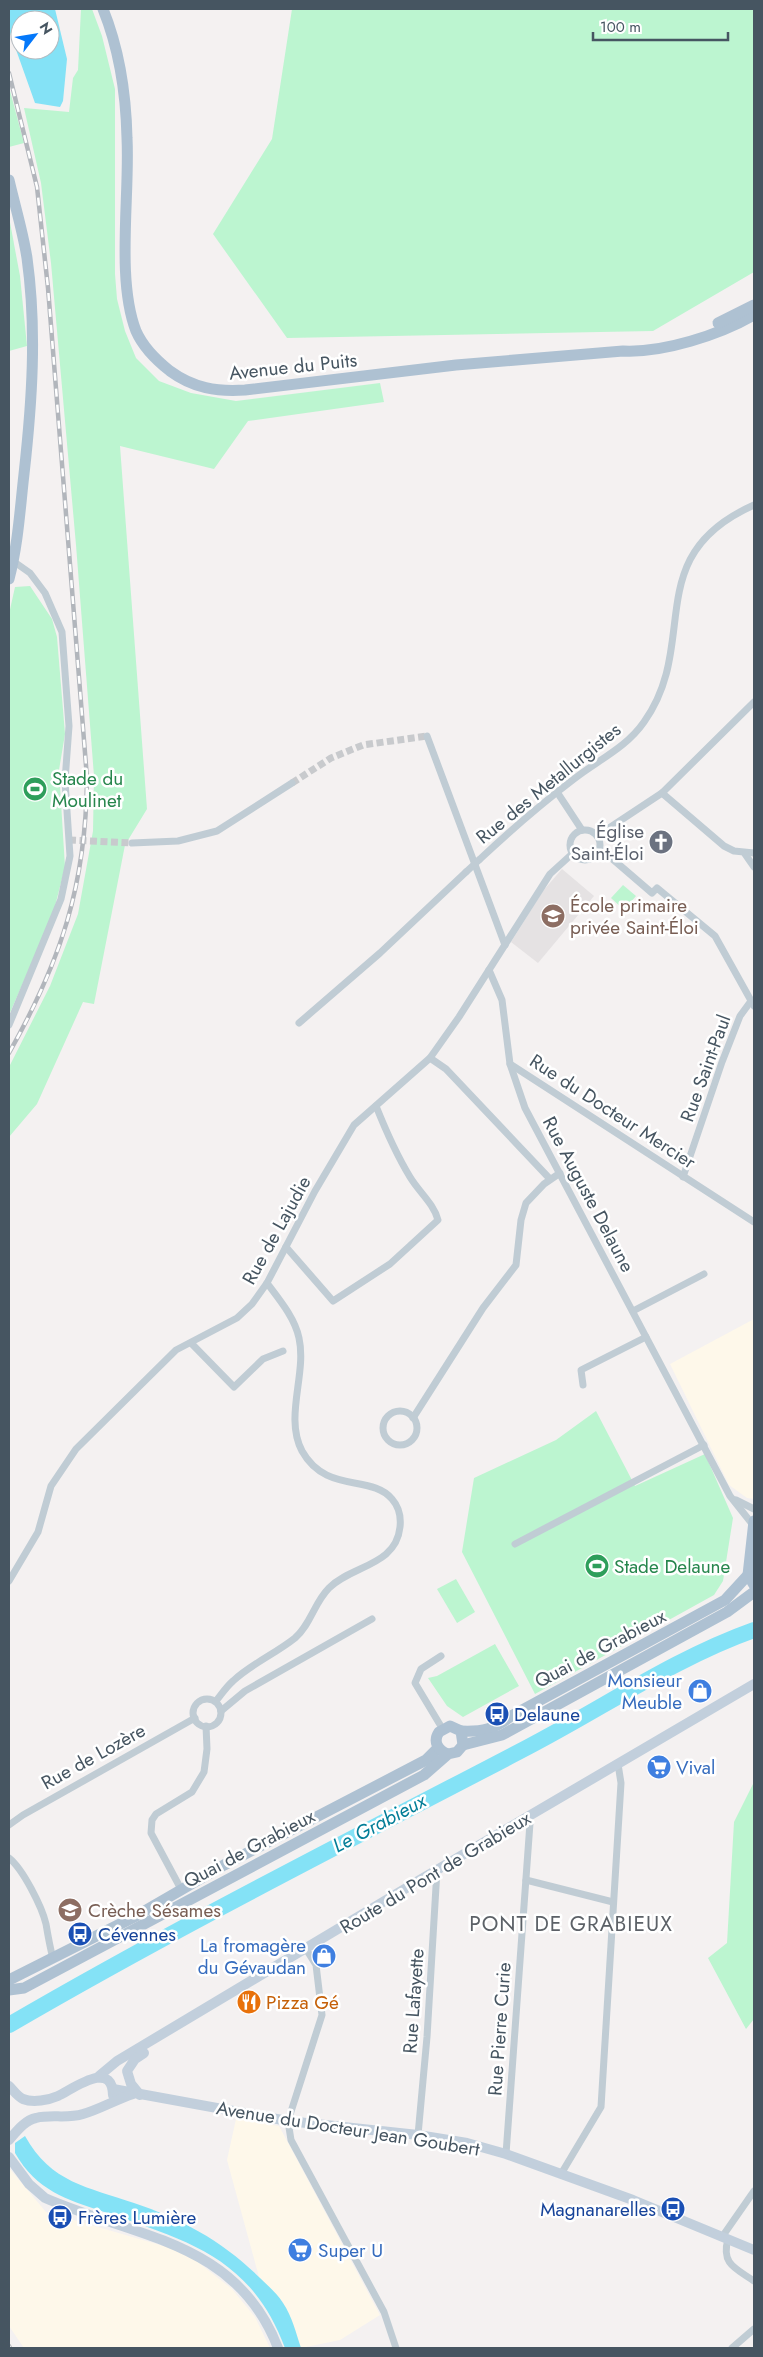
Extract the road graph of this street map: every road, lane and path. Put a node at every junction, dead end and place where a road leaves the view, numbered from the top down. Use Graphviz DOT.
graph roads {
  1 [pos="103,9"];
  2 [pos="9,180"];
  3 [pos="754,305"];
  4 [pos="754,315"];
  5 [pos="623,351"];
  6 [pos="754,505"];
  7 [pos="13,561"];
  8 [pos="9,579"];
  9 [pos="754,702"];
  10 [pos="426,736"];
  11 [pos="292,783"];
  12 [pos="556,792"];
  13 [pos="662,793"];
  14 [pos="582,830"];
  15 [pos="598,836"];
  16 [pos="132,844"];
  17 [pos="599,852"];
  18 [pos="754,853"];
  19 [pos="572,854"];
  20 [pos="745,854"];
  21 [pos="754,867"];
  22 [pos="505,946"];
  23 [pos="489,970"];
  24 [pos="753,1004"];
  25 [pos="299,1023"];
  26 [pos="9,1025"];
  27 [pos="430,1058"];
  28 [pos="510,1064"];
  29 [pos="376,1106"];
  30 [pos="560,1173"];
  31 [pos="683,1177"];
  32 [pos="550,1179"];
  33 [pos="754,1222"];
  34 [pos="286,1247"];
  35 [pos="704,1274"];
  36 [pos="267,1283"];
  37 [pos="633,1311"];
  38 [pos="646,1336"];
  39 [pos="191,1343"];
  40 [pos="283,1351"];
  41 [pos="583,1385"];
  42 [pos="414,1418"];
  43 [pos="704,1445"];
  44 [pos="733,1498"];
  45 [pos="754,1509"];
  46 [pos="754,1523"];
  47 [pos="515,1544"];
  48 [pos="751,1580"];
  49 [pos="9,1581"];
  50 [pos="754,1592"];
  51 [pos="372,1619"];
  52 [pos="441,1656"];
  53 [pos="754,1684"];
  54 [pos="216,1701"];
  55 [pos="221,1711"];
  56 [pos="195,1718"];
  57 [pos="206,1726"];
  58 [pos="442,1728"];
  59 [pos="461,1731"];
  60 [pos="463,1745"];
  61 [pos="443,1751"];
  62 [pos="618,1764"];
  63 [pos="528,1816"];
  64 [pos="9,1825"];
  65 [pos="9,1858"];
  66 [pos="437,1870"];
  67 [pos="526,1880"];
  68 [pos="182,1891"];
  69 [pos="613,1902"];
  70 [pos="306,1949"];
  71 [pos="53,1959"];
  72 [pos="9,1980"];
  73 [pos="9,1990"];
  74 [pos="182,2023"];
  75 [pos="107,2082"];
  76 [pos="9,2086"];
  77 [pos="137,2094"];
  78 [pos="114,2101"];
  79 [pos="288,2121"];
  80 [pos="418,2135"];
  81 [pos="9,2140"];
  82 [pos="506,2154"];
  83 [pos="9,2157"];
  84 [pos="561,2174"];
  85 [pos="754,2191"];
  86 [pos="725,2238"];
  87 [pos="754,2250"];
  88 [pos="754,2281"];
  89 [pos="754,2329"];
  90 [pos="278,2348"];
  91 [pos="396,2348"];
  92 [pos="732,2348"];
  1 -- 5 [label="main road, Avenue du Puits"];
  2 -- 7 [label="main road"];
  3 -- 5 [label="main road, Avenue du Puits"];
  4 -- 5 [label="main road, Avenue du Puits"];
  6 -- 12 [label="street, Rue des Metallurgistes"];
  7 -- 8 [label="main road"];
  7 -- 26 [label="street"];
  9 -- 13 [label="street"];
  10 -- 22 [label="street"];
  11 -- 16 [label="street"];
  12 -- 14 [label="street"];
  12 -- 25 [label="street, Rue des Metallurgistes, bridge"];
  13 -- 15 [label="street"];
  13 -- 20 [label="street"];
  14 -- 15 [label="street"];
  14 -- 19 [label="street"];
  15 -- 17 [label="street"];
  17 -- 19 [label="street"];
  17 -- 24 [label="street"];
  18 -- 20 [label="street"];
  19 -- 22 [label="street, Rue de Lajudie"];
  20 -- 21 [label="street"];
  22 -- 23 [label="street, Rue de Lajudie"];
  23 -- 27 [label="street, Rue de Lajudie"];
  23 -- 28 [label="street, Rue du Docteur Mercier"];
  24 -- 31 [label="street, Rue Saint-Paul"];
  27 -- 29 [label="street, Rue de Lajudie"];
  27 -- 32 [label="street, Rue Auguste Delaune"];
  28 -- 30 [label="street, Rue Auguste Delaune"];
  28 -- 31 [label="street, Rue du Docteur Mercier"];
  29 -- 34 [label="street, Rue de Lajudie"];
  29 -- 34 [label="street"];
  30 -- 32 [label="street"];
  30 -- 37 [label="street, Rue Auguste Delaune"];
  31 -- 33 [label="street, Rue du Docteur Mercier"];
  32 -- 42 [label="street"];
  34 -- 36 [label="street, Rue de Lajudie"];
  35 -- 37 [label="street"];
  36 -- 39 [label="street, Rue de Lajudie"];
  36 -- 54 [label="street"];
  37 -- 38 [label="street, Rue Auguste Delaune"];
  38 -- 41 [label="street"];
  38 -- 43 [label="street, Rue Auguste Delaune"];
  39 -- 40 [label="street"];
  39 -- 49 [label="street, Rue de Lajudie"];
  42 -- 42 [label="street"];
  43 -- 44 [label="street, Rue Auguste Delaune"];
  43 -- 47 [label="street"];
  44 -- 45 [label="street"];
  44 -- 46 [label="street, Rue Auguste Delaune"];
  46 -- 48 [label="main road"];
  48 -- 59 [label="main road, Quai de Grabieux"];
  50 -- 60 [label="main road, Quai de Grabieux"];
  51 -- 55 [label="street"];
  52 -- 58 [label="street"];
  53 -- 62 [label="street, Route du Pont de Grabieux"];
  54 -- 55 [label="street"];
  54 -- 56 [label="street"];
  55 -- 57 [label="street"];
  56 -- 57 [label="street"];
  56 -- 64 [label="street, Rue de Lozère"];
  57 -- 68 [label="street"];
  58 -- 59 [label="main road, Quai de Grabieux"];
  58 -- 61 [label="main road"];
  59 -- 60 [label="main road"];
  60 -- 61 [label="main road, Quai de Grabieux"];
  61 -- 68 [label="main road, Quai de Grabieux"];
  61 -- 73 [label="main road, Quai de Grabieux"];
  62 -- 63 [label="street, Route du Pont de Grabieux"];
  62 -- 69 [label="street"];
  63 -- 66 [label="street, Route du Pont de Grabieux"];
  63 -- 67 [label="street, Rue Pierre Curie"];
  65 -- 71 [label="street"];
  66 -- 70 [label="street, Route du Pont de Grabieux"];
  66 -- 80 [label="street, Rue Lafayette"];
  67 -- 69 [label="street"];
  67 -- 82 [label="street, Rue Pierre Curie"];
  68 -- 71 [label="main road, Quai de Grabieux"];
  69 -- 84 [label="street"];
  70 -- 74 [label="street, Route du Pont de Grabieux"];
  70 -- 79 [label="street"];
  71 -- 72 [label="main road, Quai de Grabieux"];
  74 -- 75 [label="street, Route du Pont de Grabieux"];
  74 -- 77 [label="street"];
  75 -- 76 [label="street, Route du Pont de Grabieux"];
  75 -- 77 [label="street, Avenue du Docteur Jean Goubert"];
  75 -- 78 [label="street"];
  77 -- 78 [label="street, Avenue du Docteur Jean Goubert"];
  77 -- 79 [label="street, Avenue du Docteur Jean Goubert"];
  78 -- 81 [label="street, Avenue du Docteur Jean Goubert"];
  79 -- 80 [label="street, Avenue du Docteur Jean Goubert"];
  79 -- 91 [label="street"];
  80 -- 82 [label="street, Avenue du Docteur Jean Goubert"];
  82 -- 84 [label="street, Avenue du Docteur Jean Goubert"];
  83 -- 90 [label="street"];
  84 -- 86 [label="street, Avenue du Docteur Jean Goubert"];
  85 -- 86 [label="street"];
  86 -- 87 [label="street, Avenue du Docteur Jean Goubert"];
  86 -- 88 [label="street"];
  89 -- 92 [label="street"];
}
